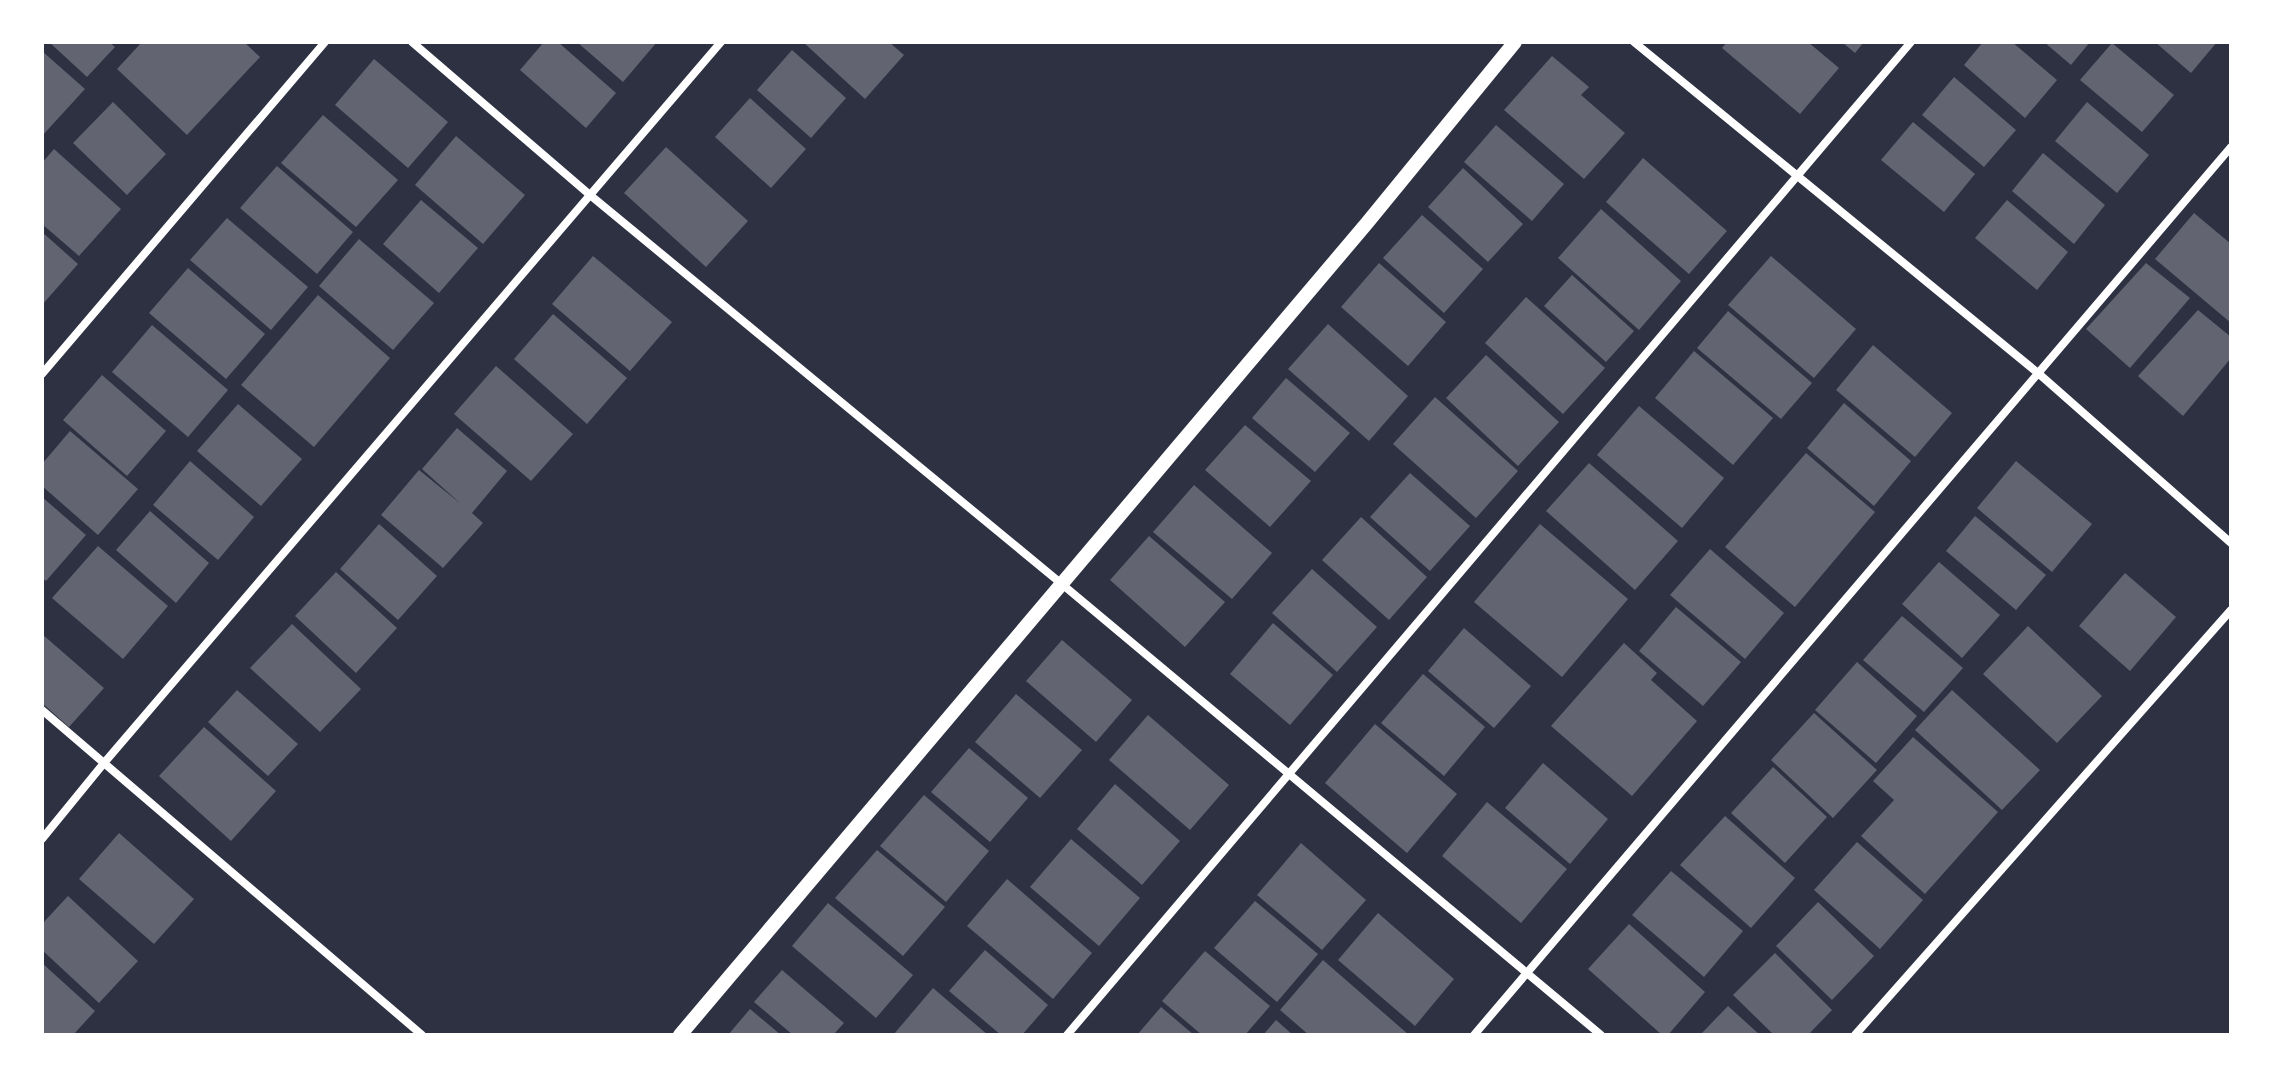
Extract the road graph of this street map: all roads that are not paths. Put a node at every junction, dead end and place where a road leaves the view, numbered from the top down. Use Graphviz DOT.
graph roads {
  1 [pos="325,42"];
  2 [pos="412,42"];
  3 [pos="721,42"];
  4 [pos="1515,42"];
  5 [pos="1634,42"];
  6 [pos="1911,42"];
  7 [pos="2231,147"];
  8 [pos="1797,176"];
  9 [pos="590,195"];
  10 [pos="2038,373"];
  11 [pos="42,374"];
  12 [pos="2231,543"];
  13 [pos="1063,585"];
  14 [pos="2231,610"];
  15 [pos="42,710"];
  16 [pos="104,763"];
  17 [pos="1289,774"];
  18 [pos="42,839"];
  19 [pos="1527,973"];
  20 [pos="422,1035"];
  21 [pos="680,1035"];
  22 [pos="1067,1035"];
  23 [pos="1474,1035"];
  24 [pos="1601,1035"];
  25 [pos="1855,1035"];
  1 -- 11 [label="street"];
  2 -- 9 [label="street"];
  3 -- 9 [label="street"];
  4 -- 13 [label="street"];
  5 -- 8 [label="street"];
  6 -- 8 [label="street"];
  7 -- 10 [label="street"];
  8 -- 10 [label="street"];
  8 -- 17 [label="street"];
  9 -- 13 [label="street"];
  9 -- 16 [label="street"];
  10 -- 12 [label="street"];
  10 -- 19 [label="street"];
  13 -- 17 [label="street"];
  13 -- 21 [label="street"];
  14 -- 25 [label="street"];
  15 -- 16 [label="street"];
  16 -- 18 [label="street"];
  16 -- 20 [label="street"];
  17 -- 19 [label="street"];
  17 -- 22 [label="street"];
  19 -- 23 [label="street"];
  19 -- 24 [label="street"];
}
